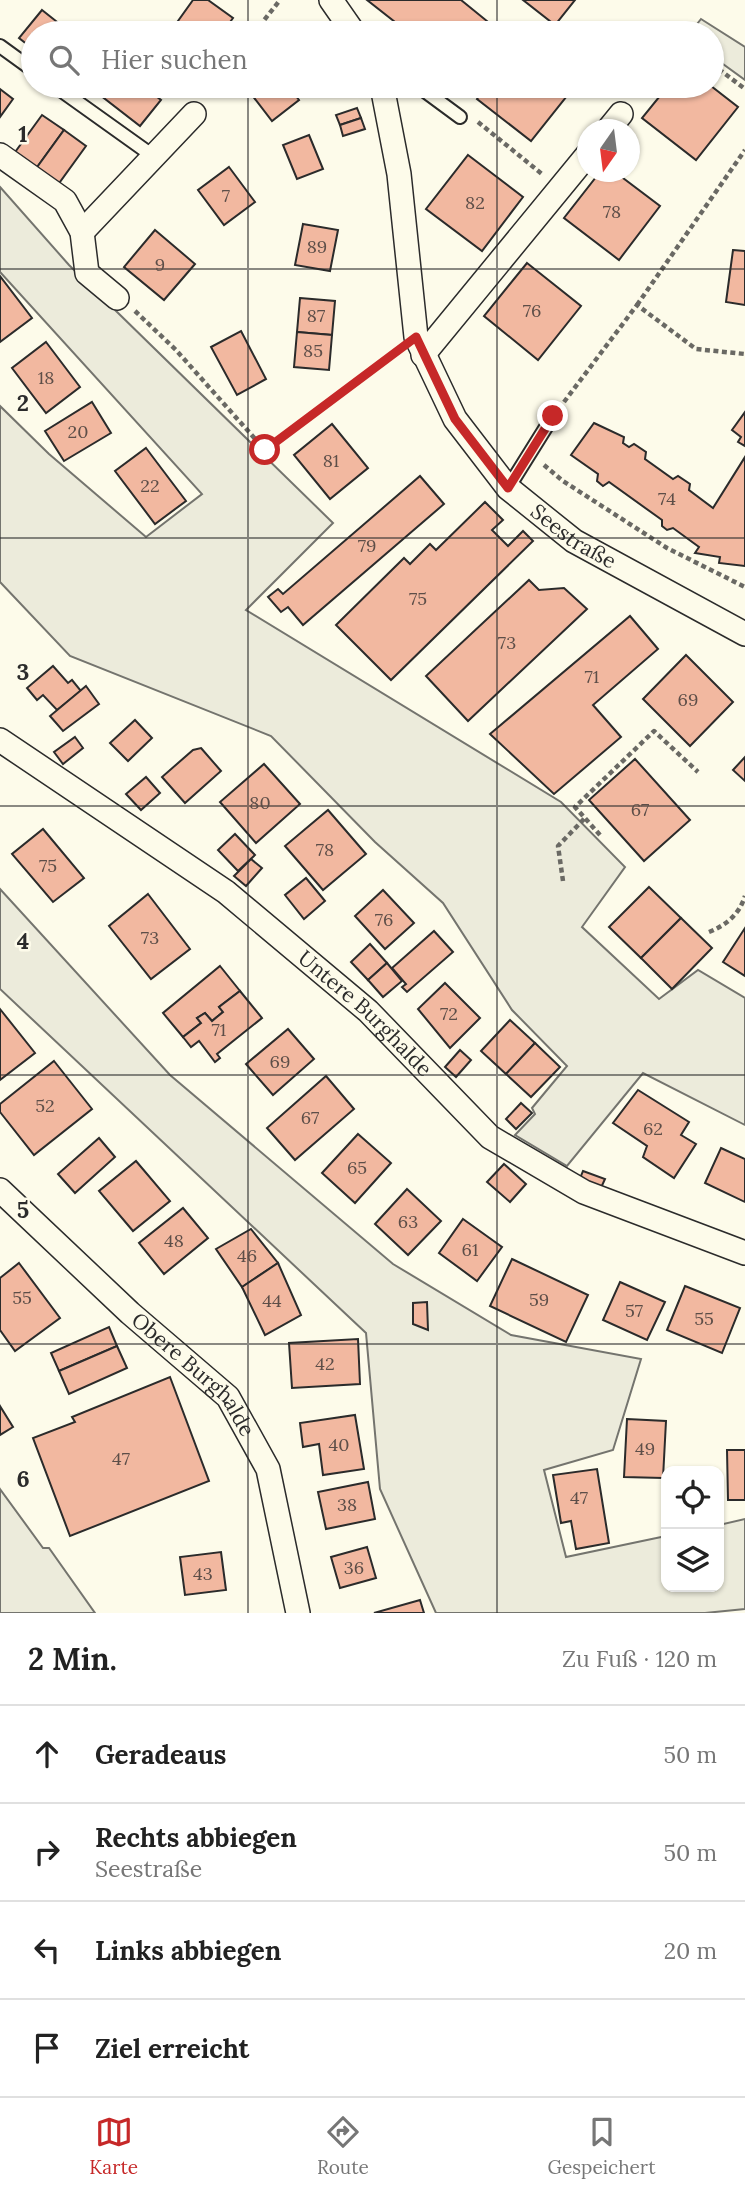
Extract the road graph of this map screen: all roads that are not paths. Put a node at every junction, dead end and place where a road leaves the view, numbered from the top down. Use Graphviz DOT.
graph roads {
  1 [pos="331,0"];
  2 [pos="346,21"];
  3 [pos="0,46"];
  4 [pos="21,61"];
  5 [pos="72,98"];
  6 [pos="384,98"];
  7 [pos="434,98"];
  8 [pos="194,114"];
  9 [pos="460,117"];
  10 [pos="0,155"];
  11 [pos="153,156"];
  12 [pos="577,166"];
  13 [pos="82,232"];
  14 [pos="117,298"];
  15 [pos="419,346"];
  16 [pos="553,416"];
  17 [pos="508,488"];
  18 [pos="745,635"];
  19 [pos="0,740"];
  20 [pos="0,1190"];
  21 [pos="745,1253"];
  22 [pos="298,1613"];
  1 -- 2 [label="street"];
  3 -- 4 [label="lane"];
  5 -- 11 [label="lane"];
  6 -- 15 [label="street, Seestraße"];
  7 -- 9 [label="lane"];
  8 -- 11 [label="street"];
  10 -- 13 [label="street"];
  11 -- 13 [label="street"];
  12 -- 15 [label="street"];
  13 -- 14 [label="street"];
  15 -- 17 [label="street, Seestraße"];
  16 -- 17 [label="lane"];
  17 -- 18 [label="street, Seestraße"];
  19 -- 21 [label="street, Untere Burghalde"];
  20 -- 22 [label="street, Obere Burghalde"];
}
